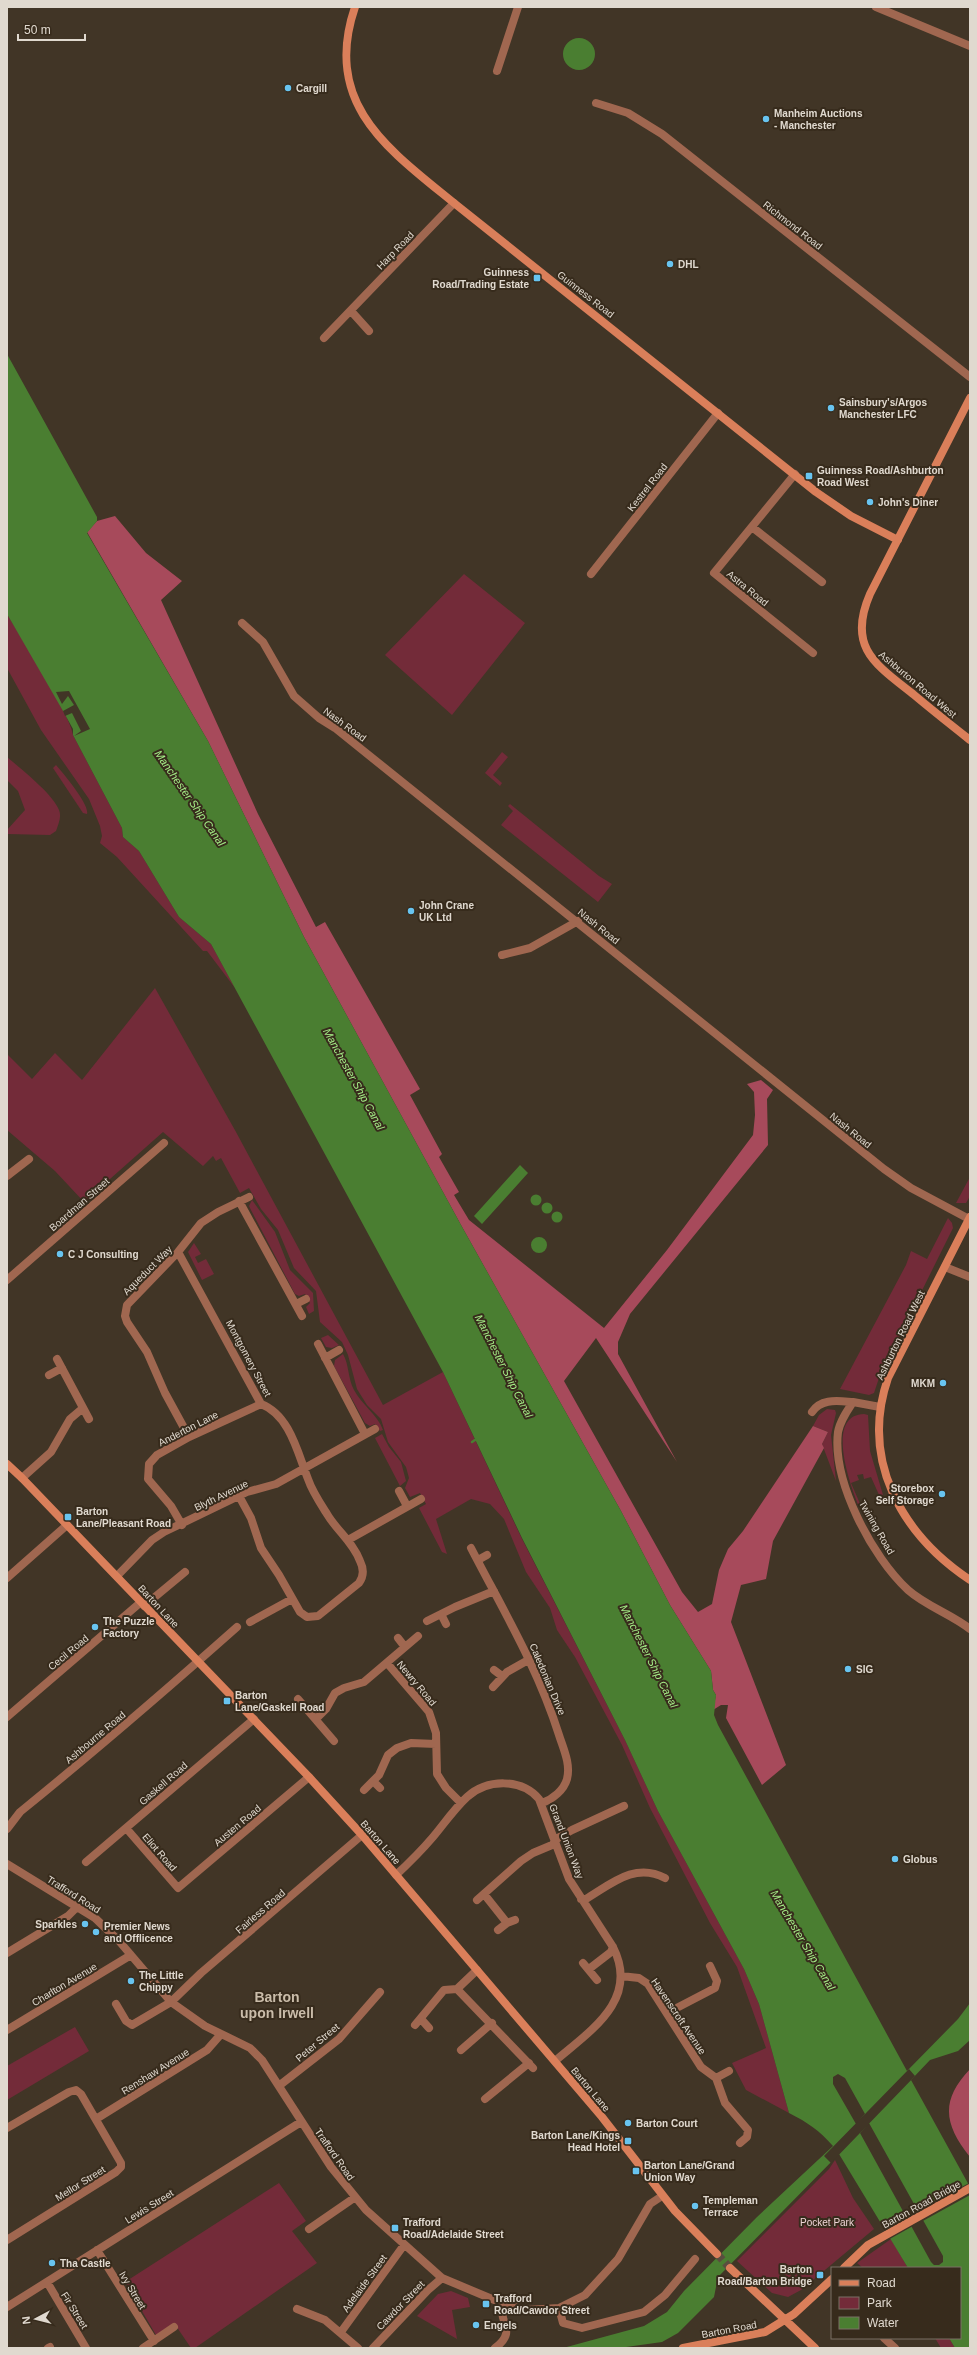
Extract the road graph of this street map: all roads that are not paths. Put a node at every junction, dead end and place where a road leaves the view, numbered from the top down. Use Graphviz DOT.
graph roads {
  1 [pos="355,7"];
  2 [pos="518,7"];
  3 [pos="876,7"];
  4 [pos="970,46"];
  5 [pos="497,71"];
  6 [pos="596,103"];
  7 [pos="454,202"];
  8 [pos="351,311"];
  9 [pos="369,331"];
  10 [pos="324,338"];
  11 [pos="970,377"];
  12 [pos="970,398"];
  13 [pos="718,413"];
  14 [pos="795,474"];
  15 [pos="752,527"];
  16 [pos="898,540"];
  17 [pos="591,574"];
  18 [pos="822,582"];
  19 [pos="242,623"];
  20 [pos="813,653"];
  21 [pos="970,740"];
  22 [pos="578,921"];
  23 [pos="502,955"];
  24 [pos="164,1143"];
  25 [pos="29,1159"];
  26 [pos="7,1176"];
  27 [pos="249,1197"];
  28 [pos="239,1202"];
  29 [pos="970,1218"];
  30 [pos="178,1252"];
  31 [pos="945,1267"];
  32 [pos="970,1277"];
  33 [pos="7,1280"];
  34 [pos="306,1299"];
  35 [pos="296,1304"];
  36 [pos="302,1316"];
  37 [pos="318,1344"];
  38 [pos="339,1350"];
  39 [pos="325,1358"];
  40 [pos="57,1359"];
  41 [pos="62,1368"];
  42 [pos="49,1375"];
  43 [pos="853,1402"];
  44 [pos="261,1404"];
  45 [pos="880,1407"];
  46 [pos="83,1408"];
  47 [pos="812,1412"];
  48 [pos="89,1419"];
  49 [pos="375,1429"];
  50 [pos="365,1434"];
  51 [pos="189,1437"];
  52 [pos="7,1464"];
  53 [pos="304,1469"];
  54 [pos="22,1478"];
  55 [pos="399,1491"];
  56 [pos="239,1496"];
  57 [pos="421,1499"];
  58 [pos="407,1506"];
  59 [pos="68,1525"];
  60 [pos="182,1525"];
  61 [pos="348,1540"];
  62 [pos="471,1548"];
  63 [pos="487,1555"];
  64 [pos="478,1560"];
  65 [pos="185,1572"];
  66 [pos="117,1576"];
  67 [pos="7,1578"];
  68 [pos="970,1580"];
  69 [pos="494,1591"];
  70 [pos="292,1599"];
  71 [pos="143,1604"];
  72 [pos="441,1614"];
  73 [pos="427,1621"];
  74 [pos="250,1622"];
  75 [pos="446,1624"];
  76 [pos="237,1627"];
  77 [pos="970,1629"];
  78 [pos="418,1636"];
  79 [pos="398,1638"];
  80 [pos="405,1647"];
  81 [pos="530,1659"];
  82 [pos="198,1662"];
  83 [pos="387,1663"];
  84 [pos="494,1670"];
  85 [pos="502,1676"];
  86 [pos="493,1687"];
  87 [pos="298,1699"];
  88 [pos="7,1716"];
  89 [pos="254,1719"];
  90 [pos="316,1719"];
  91 [pos="334,1741"];
  92 [pos="436,1744"];
  93 [pos="309,1777"];
  94 [pos="364,1790"];
  95 [pos="461,1803"];
  96 [pos="542,1803"];
  97 [pos="624,1806"];
  98 [pos="126,1828"];
  99 [pos="7,1829"];
  100 [pos="362,1835"];
  101 [pos="555,1842"];
  102 [pos="86,1862"];
  103 [pos="7,1864"];
  104 [pos="396,1874"];
  105 [pos="665,1878"];
  106 [pos="178,1888"];
  107 [pos="484,1894"];
  108 [pos="477,1900"];
  109 [pos="581,1900"];
  110 [pos="77,1907"];
  111 [pos="515,1920"];
  112 [pos="506,1923"];
  113 [pos="498,1930"];
  114 [pos="613,1947"];
  115 [pos="7,1953"];
  116 [pos="131,1955"];
  117 [pos="710,1966"];
  118 [pos="477,1970"];
  119 [pos="621,1976"];
  120 [pos="597,1980"];
  121 [pos="458,1989"];
  122 [pos="380,1992"];
  123 [pos="171,2002"];
  124 [pos="116,2004"];
  125 [pos="667,2013"];
  126 [pos="492,2023"];
  127 [pos="429,2028"];
  128 [pos="7,2030"];
  129 [pos="221,2034"];
  130 [pos="461,2050"];
  131 [pos="555,2061"];
  132 [pos="729,2071"];
  133 [pos="716,2078"];
  134 [pos="280,2085"];
  135 [pos="486,2098"];
  136 [pos="96,2119"];
  137 [pos="301,2122"];
  138 [pos="7,2128"];
  139 [pos="740,2143"];
  140 [pos="970,2188"];
  141 [pos="662,2196"];
  142 [pos="354,2198"];
  143 [pos="309,2229"];
  144 [pos="7,2240"];
  145 [pos="404,2245"];
  146 [pos="97,2250"];
  147 [pos="717,2254"];
  148 [pos="695,2258"];
  149 [pos="845,2267"];
  150 [pos="730,2268"];
  151 [pos="442,2278"];
  152 [pos="831,2281"];
  153 [pos="47,2282"];
  154 [pos="504,2304"];
  155 [pos="7,2307"];
  156 [pos="559,2308"];
  157 [pos="298,2309"];
  158 [pos="786,2320"];
  159 [pos="174,2327"];
  160 [pos="340,2332"];
  161 [pos="885,2339"];
  162 [pos="154,2341"];
  163 [pos="86,2348"];
  164 [pos="143,2348"];
  165 [pos="358,2348"];
  166 [pos="373,2348"];
  167 [pos="495,2348"];
  168 [pos="682,2348"];
  169 [pos="815,2348"];
  170 [pos="895,2348"];
  1 -- 7 [label="main road, Guinness Road"];
  2 -- 5 [label="street"];
  3 -- 4 [label="street"];
  6 -- 11 [label="street, Richmond Road"];
  7 -- 8 [label="street, Harp Road"];
  7 -- 13 [label="main road, Guinness Road"];
  8 -- 9 [label="street"];
  8 -- 10 [label="street, Harp Road"];
  12 -- 16 [label="main road, Ashburton Road West"];
  13 -- 14 [label="main road, Guinness Road"];
  13 -- 17 [label="street, Kestrel Road"];
  14 -- 15 [label="street, Astra Road"];
  14 -- 16 [label="main road, Guinness Road"];
  15 -- 18 [label="street"];
  15 -- 20 [label="street, Astra Road"];
  16 -- 21 [label="main road, Ashburton Road West"];
  19 -- 22 [label="street, Nash Road"];
  22 -- 23 [label="street"];
  22 -- 29 [label="street, Nash Road"];
  24 -- 33 [label="street, Boardman Street"];
  25 -- 26 [label="street"];
  27 -- 28 [label="street, Aqueduct Way"];
  28 -- 30 [label="street, Aqueduct Way"];
  28 -- 35 [label="street"];
  29 -- 31 [label="main road, Ashburton Road West"];
  30 -- 44 [label="street, Montgomery Street"];
  30 -- 51 [label="street, Aqueduct Way"];
  31 -- 32 [label="street"];
  31 -- 45 [label="main road, Ashburton Road West"];
  34 -- 35 [label="street"];
  35 -- 36 [label="street"];
  37 -- 39 [label="street"];
  38 -- 39 [label="street"];
  39 -- 50 [label="street"];
  40 -- 41 [label="street"];
  41 -- 42 [label="street"];
  41 -- 46 [label="street"];
  43 -- 45 [label="street"];
  43 -- 47 [label="street"];
  43 -- 77 [label="street, Twining Road"];
  44 -- 51 [label="street, Anderton Lane"];
  44 -- 53 [label="street, Montgomery Street"];
  45 -- 68 [label="main road, Ashburton Road West"];
  46 -- 48 [label="street"];
  46 -- 54 [label="street"];
  49 -- 50 [label="street, Blyth Avenue"];
  50 -- 53 [label="street, Blyth Avenue"];
  51 -- 60 [label="street, Anderton Lane"];
  52 -- 54 [label="main road, Barton Lane"];
  53 -- 56 [label="street, Blyth Avenue"];
  53 -- 61 [label="street, Montgomery Street"];
  54 -- 59 [label="main road, Barton Lane"];
  55 -- 58 [label="street"];
  56 -- 60 [label="street, Blyth Avenue"];
  56 -- 70 [label="street, Montgomery Street"];
  57 -- 58 [label="street"];
  58 -- 61 [label="street"];
  59 -- 66 [label="main road, Barton Lane"];
  59 -- 67 [label="street"];
  60 -- 66 [label="street, Blyth Avenue"];
  61 -- 70 [label="street, Montgomery Street"];
  62 -- 64 [label="street, Caledonian Drive"];
  63 -- 64 [label="street"];
  64 -- 69 [label="street, Caledonian Drive"];
  65 -- 71 [label="street, Cecil Road"];
  66 -- 71 [label="main road, Barton Lane"];
  69 -- 72 [label="street"];
  69 -- 81 [label="street, Caledonian Drive"];
  70 -- 74 [label="street"];
  71 -- 82 [label="main road, Barton Lane"];
  71 -- 88 [label="street, Cecil Road"];
  72 -- 73 [label="street"];
  72 -- 75 [label="street"];
  76 -- 82 [label="street, Ashbourne Road"];
  78 -- 80 [label="street"];
  79 -- 80 [label="street"];
  80 -- 83 [label="street"];
  81 -- 85 [label="street"];
  81 -- 96 [label="street, Caledonian Drive"];
  82 -- 89 [label="main road, Barton Lane"];
  82 -- 99 [label="street, Ashbourne Road"];
  83 -- 90 [label="street"];
  83 -- 92 [label="street, Newry Road"];
  84 -- 85 [label="street"];
  85 -- 86 [label="street"];
  87 -- 90 [label="street"];
  89 -- 93 [label="main road, Barton Lane"];
  89 -- 98 [label="street, Gaskell Road"];
  90 -- 91 [label="street"];
  92 -- 94 [label="street"];
  92 -- 95 [label="street, Newry Road"];
  93 -- 100 [label="main road, Barton Lane"];
  93 -- 106 [label="street, Austen Road"];
  95 -- 96 [label="street, Grand Union Way"];
  95 -- 104 [label="street, Grand Union Way"];
  96 -- 101 [label="street, Grand Union Way"];
  97 -- 101 [label="street"];
  98 -- 102 [label="street, Gaskell Road"];
  98 -- 106 [label="street, Eliot Road"];
  100 -- 104 [label="main road, Barton Lane"];
  100 -- 123 [label="street, Fairless Road"];
  101 -- 107 [label="street"];
  101 -- 109 [label="street, Grand Union Way"];
  103 -- 110 [label="street, Trafford Road"];
  104 -- 118 [label="main road, Barton Lane"];
  105 -- 109 [label="street"];
  107 -- 108 [label="street"];
  107 -- 112 [label="street"];
  109 -- 114 [label="street, Grand Union Way"];
  110 -- 115 [label="street"];
  110 -- 116 [label="street, Trafford Road"];
  111 -- 112 [label="street"];
  112 -- 113 [label="street"];
  114 -- 119 [label="street, Grand Union Way"];
  114 -- 120 [label="street"];
  116 -- 123 [label="street, Trafford Road"];
  116 -- 128 [label="street, Charlton Avenue"];
  117 -- 125 [label="street"];
  118 -- 121 [label="street"];
  118 -- 131 [label="main road, Barton Lane"];
  119 -- 125 [label="street, Havenscroft Avenue"];
  119 -- 131 [label="street, Grand Union Way"];
  121 -- 126 [label="street"];
  121 -- 127 [label="street"];
  122 -- 134 [label="street, Peter Street"];
  123 -- 124 [label="street, Fairless Road"];
  123 -- 129 [label="street, Trafford Road"];
  125 -- 133 [label="street, Havenscroft Avenue"];
  126 -- 130 [label="street"];
  126 -- 135 [label="street"];
  129 -- 134 [label="street, Trafford Road"];
  129 -- 136 [label="street, Renshaw Avenue"];
  131 -- 141 [label="main road, Barton Lane"];
  132 -- 133 [label="street"];
  133 -- 139 [label="street"];
  134 -- 137 [label="street, Trafford Road"];
  136 -- 138 [label="street, Mellor Street"];
  136 -- 144 [label="street, Mellor Street"];
  137 -- 142 [label="street, Trafford Road"];
  137 -- 146 [label="street, Lewis Street"];
  140 -- 149 [label="main road, Barton Road Bridge"];
  141 -- 147 [label="main road, Barton Lane"];
  141 -- 156 [label="street, Trafford Road"];
  142 -- 143 [label="street"];
  142 -- 145 [label="street, Trafford Road"];
  145 -- 151 [label="street, Trafford Road"];
  145 -- 160 [label="street, Adelaide Street"];
  146 -- 153 [label="street, Lewis Street"];
  146 -- 162 [label="street, Ivy Street"];
  148 -- 156 [label="street"];
  150 -- 158 [label="main road"];
  151 -- 154 [label="street, Trafford Road"];
  151 -- 166 [label="street, Cawdor Street"];
  152 -- 158 [label="main road, Barton Road"];
  153 -- 155 [label="street, Lewis Street"];
  153 -- 163 [label="street, Fir Street"];
  154 -- 156 [label="street, Trafford Road"];
  154 -- 167 [label="street"];
  157 -- 160 [label="street"];
  158 -- 168 [label="main road, Barton Road"];
  158 -- 169 [label="main road"];
  159 -- 162 [label="street"];
  160 -- 165 [label="street"];
  161 -- 170 [label="street"];
  162 -- 164 [label="street"];
}
